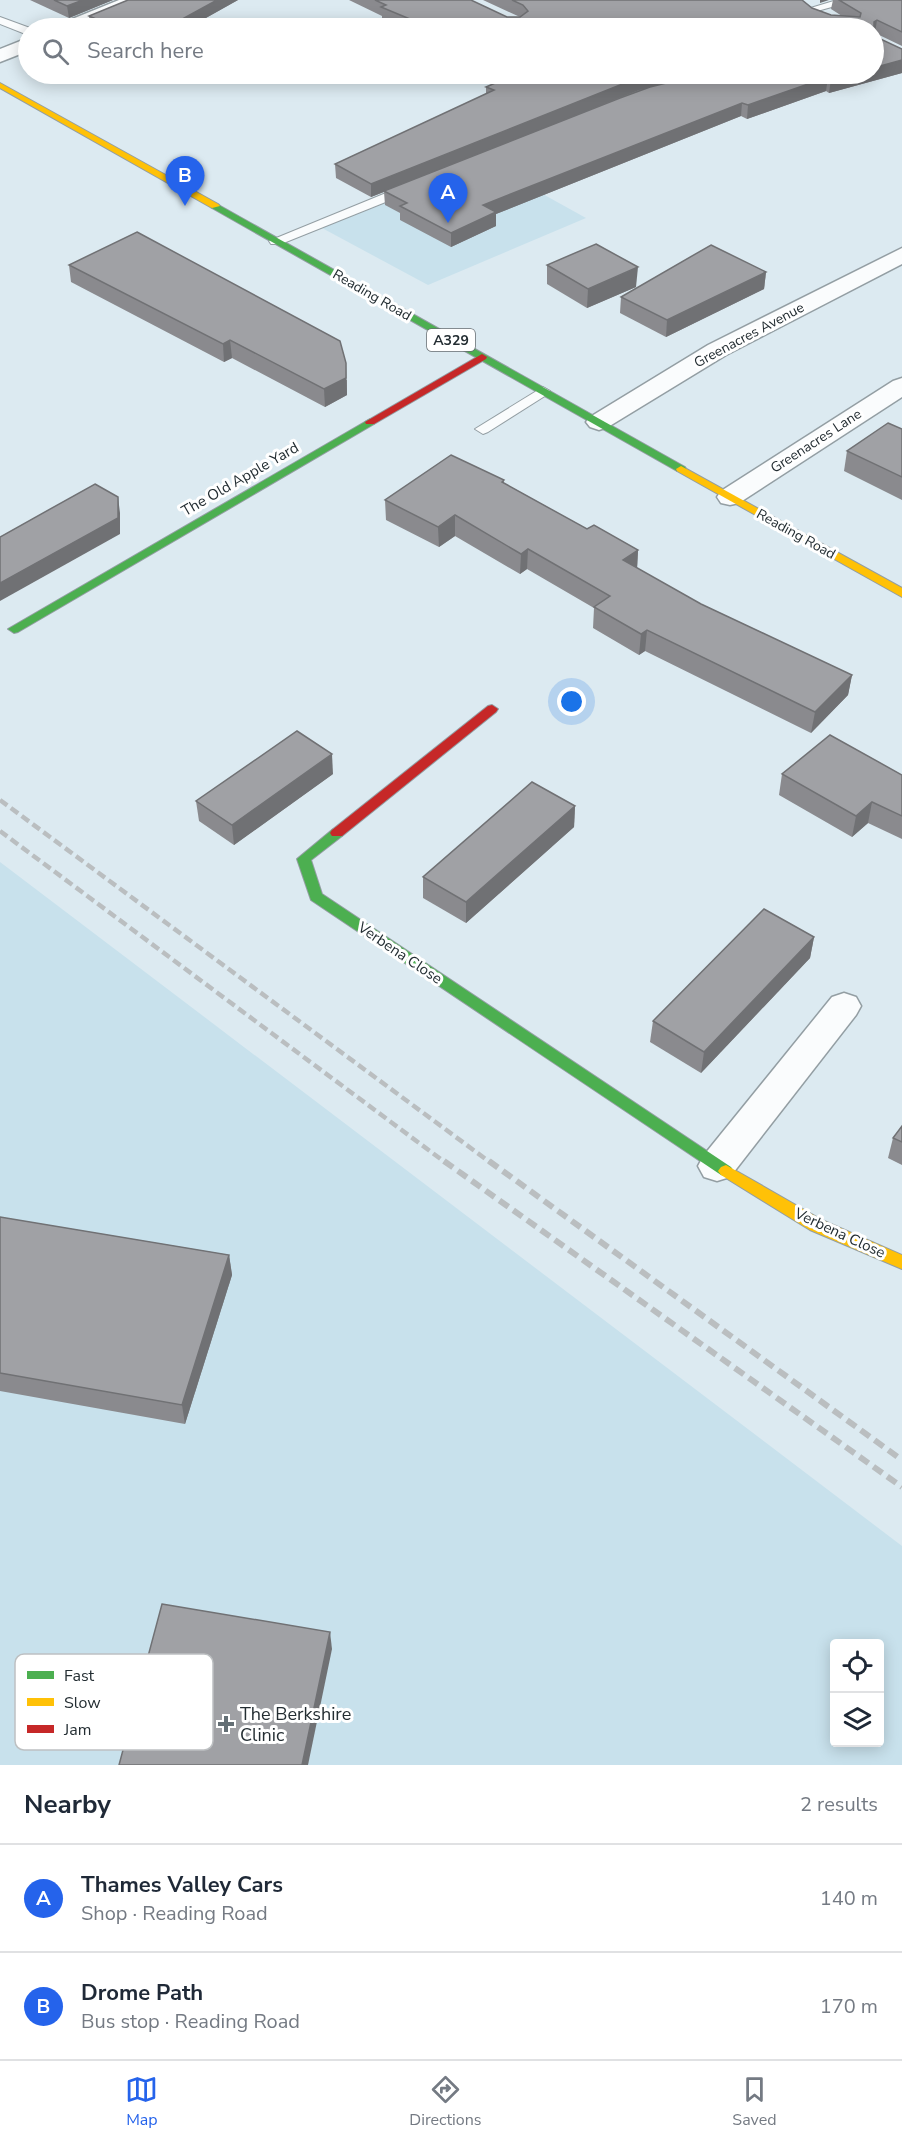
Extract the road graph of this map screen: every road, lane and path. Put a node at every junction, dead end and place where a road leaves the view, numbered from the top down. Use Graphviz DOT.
graph roads {
  1 [pos="136,0"];
  2 [pos="851,0"];
  3 [pos="805,5"];
  4 [pos="92,18"];
  5 [pos="828,18"];
  6 [pos="0,20"];
  7 [pos="18,28"];
  8 [pos="18,48"];
  9 [pos="0,56"];
  10 [pos="0,84"];
  11 [pos="426,181"];
  12 [pos="276,241"];
  13 [pos="902,255"];
  14 [pos="482,357"];
  15 [pos="902,386"];
  16 [pos="543,391"];
  17 [pos="599,422"];
  18 [pos="483,429"];
  19 [pos="730,497"];
  20 [pos="902,593"];
  21 [pos="14,628"];
  22 [pos="492,708"];
  23 [pos="844,1006"];
  24 [pos="717,1166"];
  25 [pos="902,1262"];
  1 -- 4 [label="street"];
  2 -- 3 [label="lane"];
  3 -- 5 [label="street"];
  6 -- 7 [label="lane"];
  8 -- 9 [label="street"];
  10 -- 12 [label="main road, Reading Road / A329"];
  11 -- 12 [label="lane"];
  12 -- 14 [label="main road, Reading Road / A329"];
  13 -- 17 [label="street, Greenacres Avenue"];
  14 -- 16 [label="main road, Reading Road / A329"];
  14 -- 21 [label="main road, The Old Apple Yard"];
  15 -- 19 [label="street, Greenacres Lane"];
  16 -- 17 [label="main road, Reading Road / A329"];
  16 -- 18 [label="lane"];
  17 -- 19 [label="main road, Reading Road / A329"];
  19 -- 20 [label="main road, Reading Road / A329"];
  22 -- 24 [label="main road, Verbena Close"];
  23 -- 24 [label="street"];
  24 -- 25 [label="main road, Verbena Close"];
}
